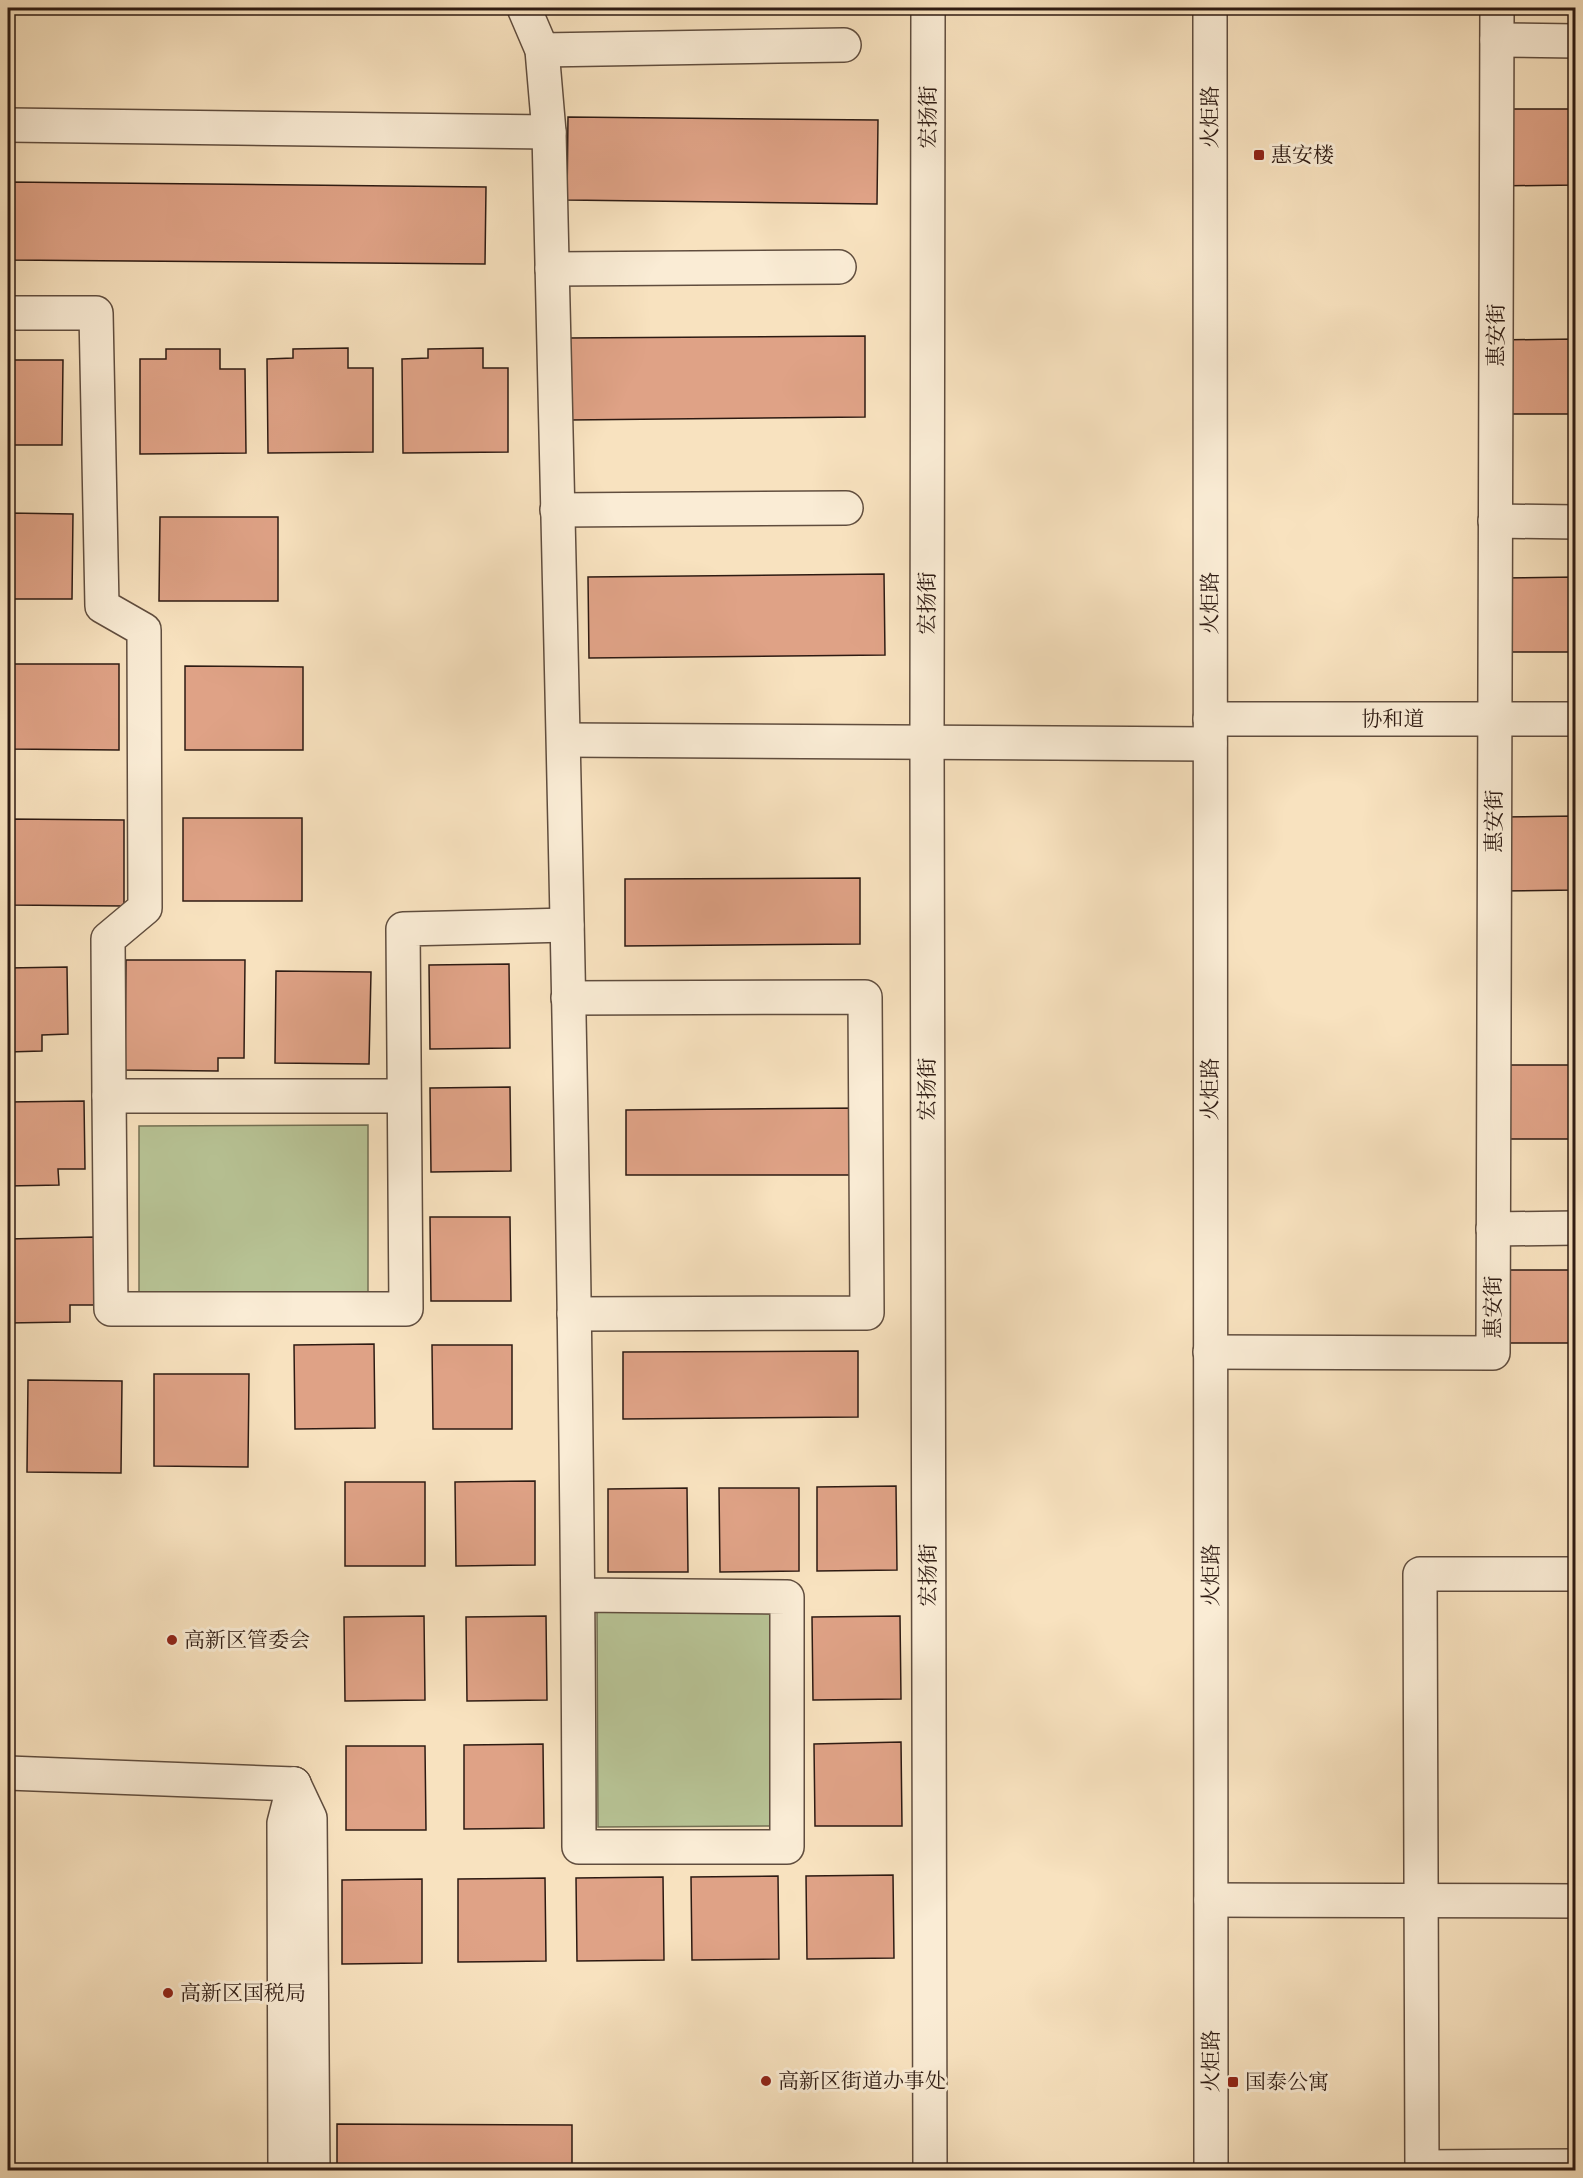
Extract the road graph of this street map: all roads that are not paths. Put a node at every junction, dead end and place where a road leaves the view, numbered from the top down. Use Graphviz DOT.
graph roads {
  1 [pos="524,8"];
  2 [pos="928,8"];
  3 [pos="1210,8"];
  4 [pos="1497,8"];
  5 [pos="1497,40"];
  6 [pos="1575,41"];
  7 [pos="844,45"];
  8 [pos="542,50"];
  9 [pos="8,124"];
  10 [pos="549,132"];
  11 [pos="839,267"];
  12 [pos="552,269"];
  13 [pos="8,313"];
  14 [pos="846,508"];
  15 [pos="557,510"];
  16 [pos="1495,521"];
  17 [pos="1575,522"];
  18 [pos="1495,719"];
  19 [pos="1575,719"];
  20 [pos="1210,731"];
  21 [pos="564,740"];
  22 [pos="927,742"];
  23 [pos="567,925"];
  24 [pos="568,998"];
  25 [pos="109,1096"];
  26 [pos="404,1096"];
  27 [pos="1575,1228"];
  28 [pos="1493,1229"];
  29 [pos="574,1314"];
  30 [pos="1210,1352"];
  31 [pos="1575,1574"];
  32 [pos="578,1595"];
  33 [pos="8,1773"];
  34 [pos="294,1784"];
  35 [pos="1211,1900"];
  36 [pos="1421,1900"];
  37 [pos="1575,1901"];
  38 [pos="1575,2166"];
  39 [pos="1422,2169"];
  40 [pos="285,2170"];
  41 [pos="313,2170"];
  42 [pos="930,2170"];
  43 [pos="1211,2170"];
  1 -- 8 [label="street"];
  2 -- 22 [label="street, 宏扬街"];
  3 -- 20 [label="street, 火炬路"];
  4 -- 5 [label="street, 惠安街"];
  5 -- 6 [label="street"];
  5 -- 16 [label="street, 惠安街"];
  7 -- 8 [label="street"];
  8 -- 10 [label="street"];
  9 -- 10 [label="street"];
  10 -- 12 [label="street"];
  11 -- 12 [label="street"];
  12 -- 15 [label="street"];
  13 -- 25 [label="street"];
  14 -- 15 [label="street"];
  15 -- 21 [label="street"];
  16 -- 17 [label="street"];
  16 -- 18 [label="street, 惠安街"];
  18 -- 19 [label="street, 协和道"];
  18 -- 20 [label="street, 协和道"];
  18 -- 28 [label="street, 惠安街"];
  20 -- 22 [label="street, 协和道"];
  20 -- 30 [label="street, 火炬路"];
  21 -- 22 [label="street, 协和道"];
  21 -- 23 [label="street"];
  22 -- 42 [label="street, 宏扬街"];
  23 -- 24 [label="street"];
  23 -- 26 [label="street"];
  24 -- 29 [label="street"];
  24 -- 29 [label="street"];
  25 -- 26 [label="street"];
  25 -- 26 [label="street"];
  27 -- 28 [label="street"];
  28 -- 30 [label="street, 惠安街"];
  29 -- 32 [label="street"];
  30 -- 35 [label="street, 火炬路"];
  31 -- 36 [label="street"];
  32 -- 32 [label="street"];
  33 -- 34 [label="street"];
  34 -- 40 [label="street"];
  34 -- 41 [label="street"];
  35 -- 36 [label="street"];
  35 -- 43 [label="street, 火炬路"];
  36 -- 37 [label="street"];
  36 -- 39 [label="street"];
  38 -- 39 [label="street"];
}
